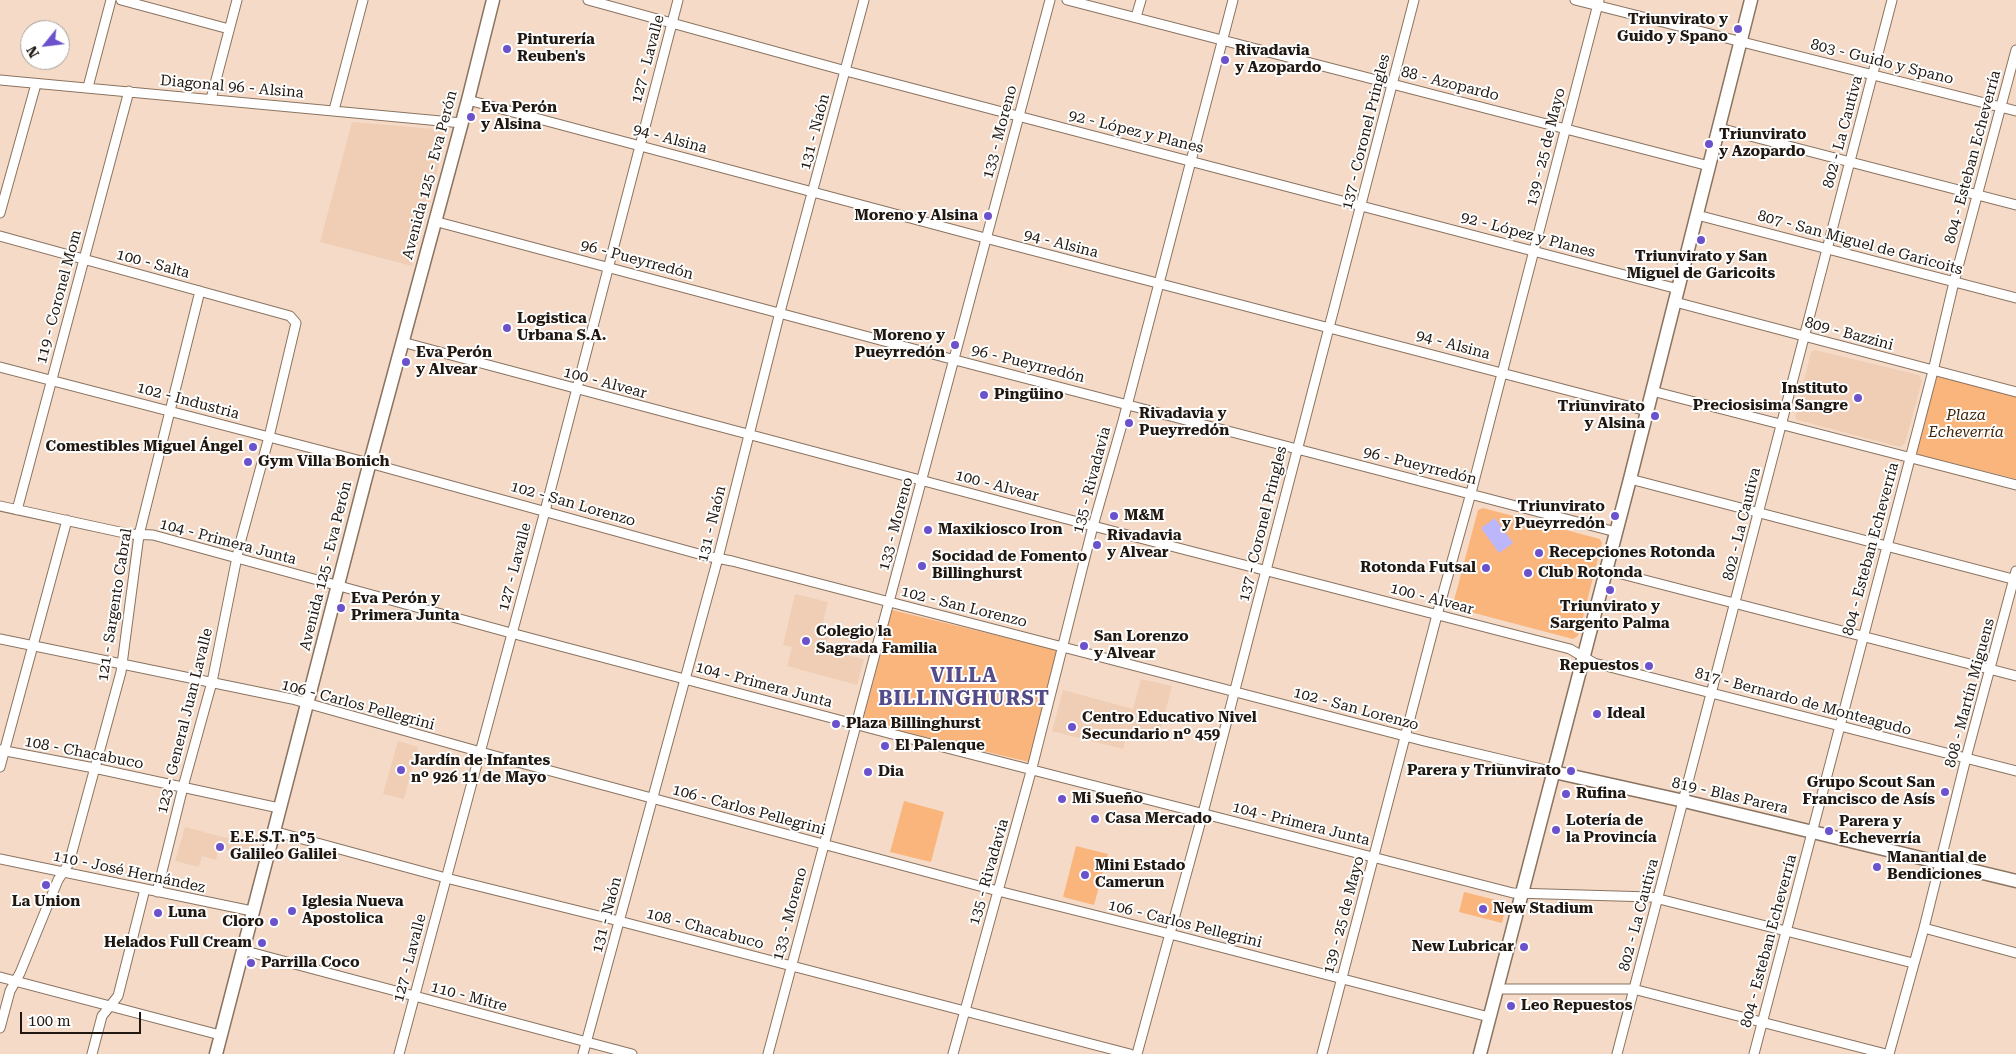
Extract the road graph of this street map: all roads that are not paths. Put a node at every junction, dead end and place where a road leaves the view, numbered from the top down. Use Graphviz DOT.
graph roads {
  1 [pos="111,0"];
  2 [pos="121,0"];
  3 [pos="236,0"];
  4 [pos="363,0"];
  5 [pos="493,0"];
  6 [pos="588,0"];
  7 [pos="678,0"];
  8 [pos="864,0"];
  9 [pos="1050,0"];
  10 [pos="1067,0"];
  11 [pos="1141,0"];
  12 [pos="1233,0"];
  13 [pos="1414,0"];
  14 [pos="1575,0"];
  15 [pos="1752,0"];
  16 [pos="1892,0"];
  17 [pos="1598,3"];
  18 [pos="1136,17"];
  19 [pos="672,22"];
  20 [pos="229,29"];
  21 [pos="1222,40"];
  22 [pos="1741,41"];
  23 [pos="2016,50"];
  24 [pos="846,71"];
  25 [pos="1872,74"];
  26 [pos="0,80"];
  27 [pos="1392,83"];
  28 [pos="36,84"];
  29 [pos="88,87"];
  30 [pos="129,91"];
  31 [pos="211,99"];
  32 [pos="468,100"];
  33 [pos="2001,107"];
  34 [pos="334,110"];
  35 [pos="2016,111"];
  36 [pos="1019,117"];
  37 [pos="462,123"];
  38 [pos="1565,128"];
  39 [pos="1719,128"];
  40 [pos="640,145"];
  41 [pos="1190,160"];
  42 [pos="1849,161"];
  43 [pos="1709,166"];
  44 [pos="813,192"];
  45 [pos="1977,195"];
  46 [pos="1361,205"];
  47 [pos="2016,205"];
  48 [pos="0,213"];
  49 [pos="1697,215"];
  50 [pos="434,221"];
  51 [pos="0,236"];
  52 [pos="985,238"];
  53 [pos="1827,249"];
  54 [pos="1534,251"];
  55 [pos="83,259"];
  56 [pos="608,267"];
  57 [pos="1954,282"];
  58 [pos="1158,283"];
  59 [pos="1678,289"];
  60 [pos="200,291"];
  61 [pos="2016,298"];
  62 [pos="1675,302"];
  63 [pos="780,312"];
  64 [pos="296,323"];
  65 [pos="1330,327"];
  66 [pos="1804,337"];
  67 [pos="402,342"];
  68 [pos="955,360"];
  69 [pos="0,367"];
  70 [pos="1933,371"];
  71 [pos="1502,373"];
  72 [pos="51,380"];
  73 [pos="576,389"];
  74 [pos="1652,391"];
  75 [pos="2016,392"];
  76 [pos="1127,404"];
  77 [pos="170,410"];
  78 [pos="1647,411"];
  79 [pos="1781,425"];
  80 [pos="749,434"];
  81 [pos="269,437"];
  82 [pos="1296,449"];
  83 [pos="1909,457"];
  84 [pos="370,463"];
  85 [pos="1630,479"];
  86 [pos="922,480"];
  87 [pos="2016,485"];
  88 [pos="1472,493"];
  89 [pos="0,506"];
  90 [pos="17,510"];
  91 [pos="545,511"];
  92 [pos="1758,512"];
  93 [pos="66,520"];
  94 [pos="1093,526"];
  95 [pos="1616,532"];
  96 [pos="138,535"];
  97 [pos="1886,545"];
  98 [pos="236,558"];
  99 [pos="718,558"];
  100 [pos="1265,570"];
  101 [pos="1606,570"];
  102 [pos="2015,577"];
  103 [pos="338,586"];
  104 [pos="890,603"];
  105 [pos="1736,603"];
  106 [pos="1437,615"];
  107 [pos="511,633"];
  108 [pos="1863,636"];
  109 [pos="0,639"];
  110 [pos="33,646"];
  111 [pos="1063,647"];
  112 [pos="1584,657"];
  113 [pos="123,665"];
  114 [pos="1990,669"];
  115 [pos="2016,676"];
  116 [pos="684,679"];
  117 [pos="212,682"];
  118 [pos="1234,692"];
  119 [pos="1711,692"];
  120 [pos="308,704"];
  121 [pos="856,723"];
  122 [pos="1839,726"];
  123 [pos="1406,736"];
  124 [pos="2,751"];
  125 [pos="480,752"];
  126 [pos="1966,758"];
  127 [pos="0,767"];
  128 [pos="94,768"];
  129 [pos="1032,768"];
  130 [pos="1554,772"];
  131 [pos="2016,772"];
  132 [pos="183,787"];
  133 [pos="652,798"];
  134 [pos="1684,801"];
  135 [pos="279,808"];
  136 [pos="1203,813"];
  137 [pos="273,831"];
  138 [pos="1812,832"];
  139 [pos="823,844"];
  140 [pos="1374,856"];
  141 [pos="0,859"];
  142 [pos="1940,862"];
  143 [pos="63,872"];
  144 [pos="446,878"];
  145 [pos="2016,881"];
  146 [pos="145,889"];
  147 [pos="998,891"];
  148 [pos="157,892"];
  149 [pos="1521,894"];
  150 [pos="1657,898"];
  151 [pos="252,911"];
  152 [pos="619,921"];
  153 [pos="1924,928"];
  154 [pos="1787,930"];
  155 [pos="1170,934"];
  156 [pos="242,950"];
  157 [pos="2016,953"];
  158 [pos="1914,963"];
  159 [pos="790,966"];
  160 [pos="0,978"];
  161 [pos="1342,978"];
  162 [pos="16,981"];
  163 [pos="1496,989"];
  164 [pos="1634,989"];
  165 [pos="414,997"];
  166 [pos="111,1006"];
  167 [pos="964,1012"];
  168 [pos="1489,1017"];
  169 [pos="1762,1022"];
  170 [pos="0,1028"];
  171 [pos="220,1035"];
  172 [pos="586,1042"];
  173 [pos="92,1054"];
  174 [pos="216,1054"];
  175 [pos="399,1054"];
  176 [pos="583,1054"];
  177 [pos="632,1054"];
  178 [pos="768,1054"];
  179 [pos="953,1054"];
  180 [pos="1130,1054"];
  181 [pos="1137,1054"];
  182 [pos="1322,1054"];
  183 [pos="1480,1054"];
  184 [pos="1617,1054"];
  185 [pos="1754,1054"];
  186 [pos="1888,1054"];
  1 -- 29 [label="street"];
  2 -- 20 [label="street"];
  3 -- 20 [label="street"];
  4 -- 34 [label="street"];
  5 -- 32 [label="main road, Avenida 125 - Eva Perón"];
  6 -- 19 [label="street, 92 - López y Planes"];
  7 -- 19 [label="street, 127 - Lavalle"];
  8 -- 24 [label="street, 131 - Naón"];
  9 -- 36 [label="street, 133 - Moreno"];
  10 -- 18 [label="street, 88 - Azopardo"];
  11 -- 18 [label="street"];
  12 -- 21 [label="street, 135 - Rivadavia"];
  13 -- 27 [label="street, 137 - Coronel Pringles"];
  14 -- 17 [label="street, 803 - Guido y Spano"];
  15 -- 22 [label="main road"];
  16 -- 25 [label="street, 802 - La Cautiva"];
  17 -- 22 [label="street, 803 - Guido y Spano"];
  17 -- 38 [label="street, 139 - 25 de Mayo"];
  18 -- 21 [label="street, 88 - Azopardo"];
  19 -- 24 [label="street, 92 - López y Planes"];
  19 -- 40 [label="street, 127 - Lavalle"];
  20 -- 31 [label="street"];
  21 -- 27 [label="street, 88 - Azopardo"];
  21 -- 41 [label="street, 135 - Rivadavia"];
  22 -- 25 [label="street, 803 - Guido y Spano"];
  22 -- 39 [label="main road"];
  23 -- 33 [label="street, 804 - Esteban Echeverría"];
  24 -- 36 [label="street, 92 - López y Planes"];
  24 -- 44 [label="street, 131 - Naón"];
  25 -- 33 [label="street, 803 - Guido y Spano"];
  25 -- 42 [label="street, 802 - La Cautiva"];
  26 -- 28 [label="street, Diagonal 96 - Alsina"];
  27 -- 38 [label="street, 88 - Azopardo"];
  27 -- 46 [label="street, 137 - Coronel Pringles"];
  28 -- 29 [label="street, Diagonal 96 - Alsina"];
  28 -- 48 [label="street"];
  29 -- 30 [label="street, Diagonal 96 - Alsina"];
  30 -- 31 [label="street, Diagonal 96 - Alsina"];
  30 -- 55 [label="street, 119 - Coronel Mom"];
  31 -- 34 [label="street, Diagonal 96 - Alsina"];
  32 -- 37 [label="main road, Avenida 125 - Eva Perón"];
  32 -- 40 [label="street, 94 - Alsina"];
  33 -- 35 [label="street, 803 - Guido y Spano"];
  33 -- 45 [label="street, 804 - Esteban Echeverría"];
  34 -- 37 [label="street, Diagonal 96 - Alsina"];
  36 -- 41 [label="street, 92 - López y Planes"];
  36 -- 52 [label="street, 133 - Moreno"];
  37 -- 50 [label="main road, Avenida 125 - Eva Perón"];
  38 -- 43 [label="street, 88 - Azopardo"];
  38 -- 54 [label="street, 139 - 25 de Mayo"];
  39 -- 42 [label="street"];
  39 -- 43 [label="main road"];
  40 -- 44 [label="street, 94 - Alsina"];
  40 -- 56 [label="street, 127 - Lavalle"];
  41 -- 46 [label="street, 92 - López y Planes"];
  41 -- 58 [label="street, 135 - Rivadavia"];
  42 -- 45 [label="street"];
  42 -- 53 [label="street, 802 - La Cautiva"];
  43 -- 49 [label="main road"];
  44 -- 52 [label="street, 94 - Alsina"];
  44 -- 63 [label="street, 131 - Naón"];
  45 -- 47 [label="street"];
  45 -- 57 [label="street, 804 - Esteban Echeverría"];
  46 -- 54 [label="street, 92 - López y Planes"];
  46 -- 65 [label="street, 137 - Coronel Pringles"];
  49 -- 53 [label="street, 807 - San Miguel de Garicoits"];
  49 -- 59 [label="main road"];
  50 -- 56 [label="street, 96 - Pueyrredón"];
  50 -- 67 [label="main road, Avenida 125 - Eva Perón"];
  51 -- 55 [label="street, 100 - Salta"];
  52 -- 58 [label="street, 94 - Alsina"];
  52 -- 68 [label="street, 133 - Moreno"];
  53 -- 57 [label="street, 807 - San Miguel de Garicoits"];
  53 -- 66 [label="street, 802 - La Cautiva"];
  54 -- 59 [label="street, 92 - López y Planes"];
  54 -- 71 [label="street, 139 - 25 de Mayo"];
  55 -- 60 [label="street, 100 - Salta"];
  55 -- 72 [label="street, 119 - Coronel Mom"];
  56 -- 63 [label="street, 96 - Pueyrredón"];
  56 -- 73 [label="street, 127 - Lavalle"];
  57 -- 61 [label="street, 807 - San Miguel de Garicoits"];
  57 -- 70 [label="street, 804 - Esteban Echeverría"];
  58 -- 65 [label="street, 94 - Alsina"];
  58 -- 76 [label="street, 135 - Rivadavia"];
  59 -- 62 [label="main road"];
  60 -- 64 [label="street, 100 - Salta"];
  60 -- 77 [label="street, 121 - Sargento Cabral"];
  62 -- 66 [label="street, 809 - Bazzini"];
  62 -- 74 [label="main road"];
  63 -- 68 [label="street, 96 - Pueyrredón"];
  63 -- 80 [label="street, 131 - Naón"];
  64 -- 81 [label="street, 123 - General Juan Lavalle"];
  65 -- 71 [label="street, 94 - Alsina"];
  65 -- 82 [label="street, 137 - Coronel Pringles"];
  66 -- 70 [label="street, 809 - Bazzini"];
  66 -- 79 [label="street, 802 - La Cautiva"];
  67 -- 73 [label="street, 100 - Alvear"];
  67 -- 84 [label="main road, Avenida 125 - Eva Perón"];
  68 -- 76 [label="street, 96 - Pueyrredón"];
  68 -- 86 [label="street, 133 - Moreno"];
  69 -- 72 [label="street, 102 - Industria"];
  70 -- 75 [label="street, 809 - Bazzini"];
  70 -- 83 [label="street, 804 - Esteban Echeverría"];
  71 -- 78 [label="street, 94 - Alsina"];
  71 -- 88 [label="street, 139 - 25 de Mayo"];
  72 -- 77 [label="street, 102 - Industria"];
  72 -- 90 [label="street, 119 - Coronel Mom"];
  73 -- 80 [label="street, 100 - Alvear"];
  73 -- 91 [label="street, 127 - Lavalle"];
  74 -- 78 [label="main road"];
  74 -- 79 [label="street"];
  76 -- 82 [label="street, 96 - Pueyrredón"];
  76 -- 94 [label="street, 135 - Rivadavia"];
  77 -- 81 [label="street, 102 - Industria"];
  77 -- 96 [label="street, 121 - Sargento Cabral"];
  78 -- 85 [label="main road"];
  79 -- 83 [label="street"];
  79 -- 92 [label="street, 802 - La Cautiva"];
  80 -- 86 [label="street, 100 - Alvear"];
  80 -- 99 [label="street, 131 - Naón"];
  81 -- 84 [label="street, 102 - Industria"];
  81 -- 98 [label="street, 123 - General Juan Lavalle"];
  82 -- 88 [label="street, 96 - Pueyrredón"];
  82 -- 100 [label="street, 137 - Coronel Pringles"];
  83 -- 87 [label="street"];
  83 -- 97 [label="street, 804 - Esteban Echeverría"];
  84 -- 91 [label="street, 102 - San Lorenzo"];
  84 -- 103 [label="main road, Avenida 125 - Eva Perón"];
  85 -- 92 [label="street"];
  85 -- 95 [label="main road"];
  86 -- 94 [label="street, 100 - Alvear"];
  86 -- 104 [label="street, 133 - Moreno"];
  88 -- 95 [label="street, 96 - Pueyrredón"];
  88 -- 106 [label="street, 139 - 25 de Mayo"];
  89 -- 90 [label="street, 104 - Primera Junta"];
  90 -- 93 [label="street, 104 - Primera Junta"];
  91 -- 99 [label="street, 102 - San Lorenzo"];
  91 -- 107 [label="street, 127 - Lavalle"];
  92 -- 97 [label="street"];
  92 -- 105 [label="street, 802 - La Cautiva"];
  93 -- 96 [label="street, 104 - Primera Junta"];
  93 -- 110 [label="street"];
  94 -- 100 [label="street, 100 - Alvear"];
  94 -- 111 [label="street, 135 - Rivadavia"];
  95 -- 101 [label="main road"];
  96 -- 98 [label="street, 104 - Primera Junta"];
  96 -- 113 [label="street, 121 - Sargento Cabral"];
  97 -- 102 [label="street"];
  97 -- 108 [label="street, 804 - Esteban Echeverría"];
  98 -- 103 [label="street, 104 - Primera Junta"];
  98 -- 117 [label="street, 123 - General Juan Lavalle"];
  99 -- 104 [label="street, 102 - San Lorenzo"];
  99 -- 116 [label="street, 131 - Naón"];
  100 -- 106 [label="street, 100 - Alvear"];
  100 -- 118 [label="street, 137 - Coronel Pringles"];
  101 -- 105 [label="street"];
  101 -- 112 [label="main road"];
  102 -- 114 [label="street, 808 - Martín Miguens"];
  103 -- 107 [label="street, 104 - Primera Junta"];
  103 -- 120 [label="main road, Avenida 125 - Eva Perón"];
  104 -- 111 [label="street, 102 - San Lorenzo"];
  104 -- 121 [label="street, 133 - Moreno"];
  105 -- 108 [label="street"];
  105 -- 119 [label="street, 802 - La Cautiva"];
  106 -- 112 [label="street, 100 - Alvear"];
  106 -- 123 [label="street, 139 - 25 de Mayo"];
  107 -- 116 [label="street, 104 - Primera Junta"];
  107 -- 125 [label="street, 127 - Lavalle"];
  108 -- 114 [label="street"];
  108 -- 122 [label="street, 804 - Esteban Echeverría"];
  109 -- 110 [label="street, 106 - Carlos Pellegrini"];
  110 -- 113 [label="street, 106 - Carlos Pellegrini"];
  110 -- 124 [label="street"];
  111 -- 118 [label="street, 102 - San Lorenzo"];
  111 -- 129 [label="street, 135 - Rivadavia"];
  112 -- 119 [label="street, 817 - Bernardo de Monteagudo"];
  112 -- 130 [label="main road"];
  113 -- 117 [label="street, 106 - Carlos Pellegrini"];
  113 -- 128 [label="street, 121 - Sargento Cabral"];
  114 -- 115 [label="street"];
  114 -- 126 [label="street, 808 - Martín Miguens"];
  116 -- 121 [label="street, 104 - Primera Junta"];
  116 -- 133 [label="street, 131 - Naón"];
  117 -- 120 [label="street, 106 - Carlos Pellegrini"];
  117 -- 132 [label="street, 123 - General Juan Lavalle"];
  118 -- 123 [label="street, 102 - San Lorenzo"];
  118 -- 136 [label="street, 137 - Coronel Pringles"];
  119 -- 122 [label="street, 817 - Bernardo de Monteagudo"];
  119 -- 134 [label="street, 802 - La Cautiva"];
  120 -- 125 [label="street, 106 - Carlos Pellegrini"];
  120 -- 135 [label="main road, Avenida 125 - Eva Perón"];
  121 -- 129 [label="street, 104 - Primera Junta"];
  121 -- 139 [label="street, 133 - Moreno"];
  122 -- 126 [label="street, 817 - Bernardo de Monteagudo"];
  122 -- 138 [label="street, 804 - Esteban Echeverría"];
  123 -- 130 [label="street, 102 - San Lorenzo"];
  123 -- 140 [label="street, 139 - 25 de Mayo"];
  124 -- 127 [label="street"];
  124 -- 128 [label="street, 108 - Chacabuco"];
  125 -- 133 [label="street, 106 - Carlos Pellegrini"];
  125 -- 144 [label="street, 127 - Lavalle"];
  126 -- 131 [label="street, 817 - Bernardo de Monteagudo"];
  126 -- 142 [label="street, 808 - Martín Miguens"];
  128 -- 132 [label="street, 108 - Chacabuco"];
  128 -- 143 [label="street, 121 - Sargento Cabral"];
  129 -- 136 [label="street, 104 - Primera Junta"];
  129 -- 147 [label="street, 135 - Rivadavia"];
  130 -- 134 [label="main road, 819 - Blas Parera"];
  130 -- 149 [label="main road"];
  132 -- 135 [label="street, 108 - Chacabuco"];
  132 -- 148 [label="street, 123 - General Juan Lavalle"];
  133 -- 139 [label="street, 106 - Carlos Pellegrini"];
  133 -- 152 [label="street, 131 - Naón"];
  134 -- 138 [label="main road, 819 - Blas Parera"];
  134 -- 150 [label="street, 802 - La Cautiva"];
  135 -- 137 [label="main road, Avenida 125 - Eva Perón"];
  136 -- 140 [label="street, 104 - Primera Junta"];
  136 -- 155 [label="street, 137 - Coronel Pringles"];
  137 -- 144 [label="street, 108 - Chacabuco"];
  137 -- 151 [label="main road, Avenida 125 - Eva Perón"];
  138 -- 142 [label="main road, 819 - Blas Parera"];
  138 -- 154 [label="street, 804 - Esteban Echeverría"];
  139 -- 147 [label="street, 106 - Carlos Pellegrini"];
  139 -- 159 [label="street, 133 - Moreno"];
  140 -- 149 [label="street, 104 - Primera Junta"];
  140 -- 161 [label="street, 139 - 25 de Mayo"];
  141 -- 143 [label="street, 110 - José Hernández"];
  142 -- 145 [label="main road, 819 - Blas Parera"];
  142 -- 153 [label="street, 808 - Martín Miguens"];
  143 -- 146 [label="street, 110 - José Hernández"];
  143 -- 162 [label="street, 121 - Sargento Cabral"];
  144 -- 152 [label="street, 108 - Chacabuco"];
  144 -- 165 [label="street, 127 - Lavalle"];
  146 -- 148 [label="street, 110 - José Hernández"];
  146 -- 166 [label="street"];
  147 -- 155 [label="street, 106 - Carlos Pellegrini"];
  147 -- 167 [label="street, 135 - Rivadavia"];
  148 -- 151 [label="street, 110 - José Hernández"];
  149 -- 150 [label="street, 104 - Primera Junta"];
  149 -- 163 [label="main road"];
  150 -- 154 [label="street, 104 - Primera Junta"];
  150 -- 164 [label="street, 802 - La Cautiva"];
  151 -- 156 [label="main road, Avenida 125 - Eva Perón"];
  152 -- 159 [label="street, 108 - Chacabuco"];
  152 -- 172 [label="street, 131 - Naón"];
  153 -- 157 [label="street"];
  153 -- 158 [label="street, 808 - Martín Miguens"];
  154 -- 158 [label="street, 104 - Primera Junta"];
  154 -- 169 [label="street, 804 - Esteban Echeverría"];
  155 -- 161 [label="street, 106 - Carlos Pellegrini"];
  155 -- 181 [label="street, 137 - Coronel Pringles"];
  156 -- 165 [label="street, 110 - Mitre"];
  156 -- 171 [label="main road, Avenida 125 - Eva Perón"];
  158 -- 186 [label="street, 808 - Martín Miguens"];
  159 -- 167 [label="street, 108 - Chacabuco"];
  159 -- 178 [label="street, 133 - Moreno"];
  160 -- 162 [label="street"];
  161 -- 168 [label="street, 106 - Carlos Pellegrini"];
  161 -- 182 [label="street, 139 - 25 de Mayo"];
  162 -- 166 [label="street"];
  162 -- 170 [label="street, 121 - Sargento Cabral"];
  163 -- 164 [label="street"];
  163 -- 168 [label="main road"];
  164 -- 169 [label="street"];
  164 -- 184 [label="street, 802 - La Cautiva"];
  165 -- 172 [label="street, 110 - Mitre"];
  165 -- 175 [label="street, 127 - Lavalle"];
  166 -- 171 [label="street"];
  166 -- 173 [label="street"];
  167 -- 179 [label="street, 135 - Rivadavia"];
  167 -- 180 [label="street, 108 - Chacabuco"];
  168 -- 183 [label="main road"];
  169 -- 185 [label="street, 804 - Esteban Echeverría"];
  169 -- 186 [label="street"];
  171 -- 174 [label="main road, Avenida 125 - Eva Perón"];
  172 -- 176 [label="street, 131 - Naón"];
  172 -- 177 [label="street, 110 - Mitre"];
}
